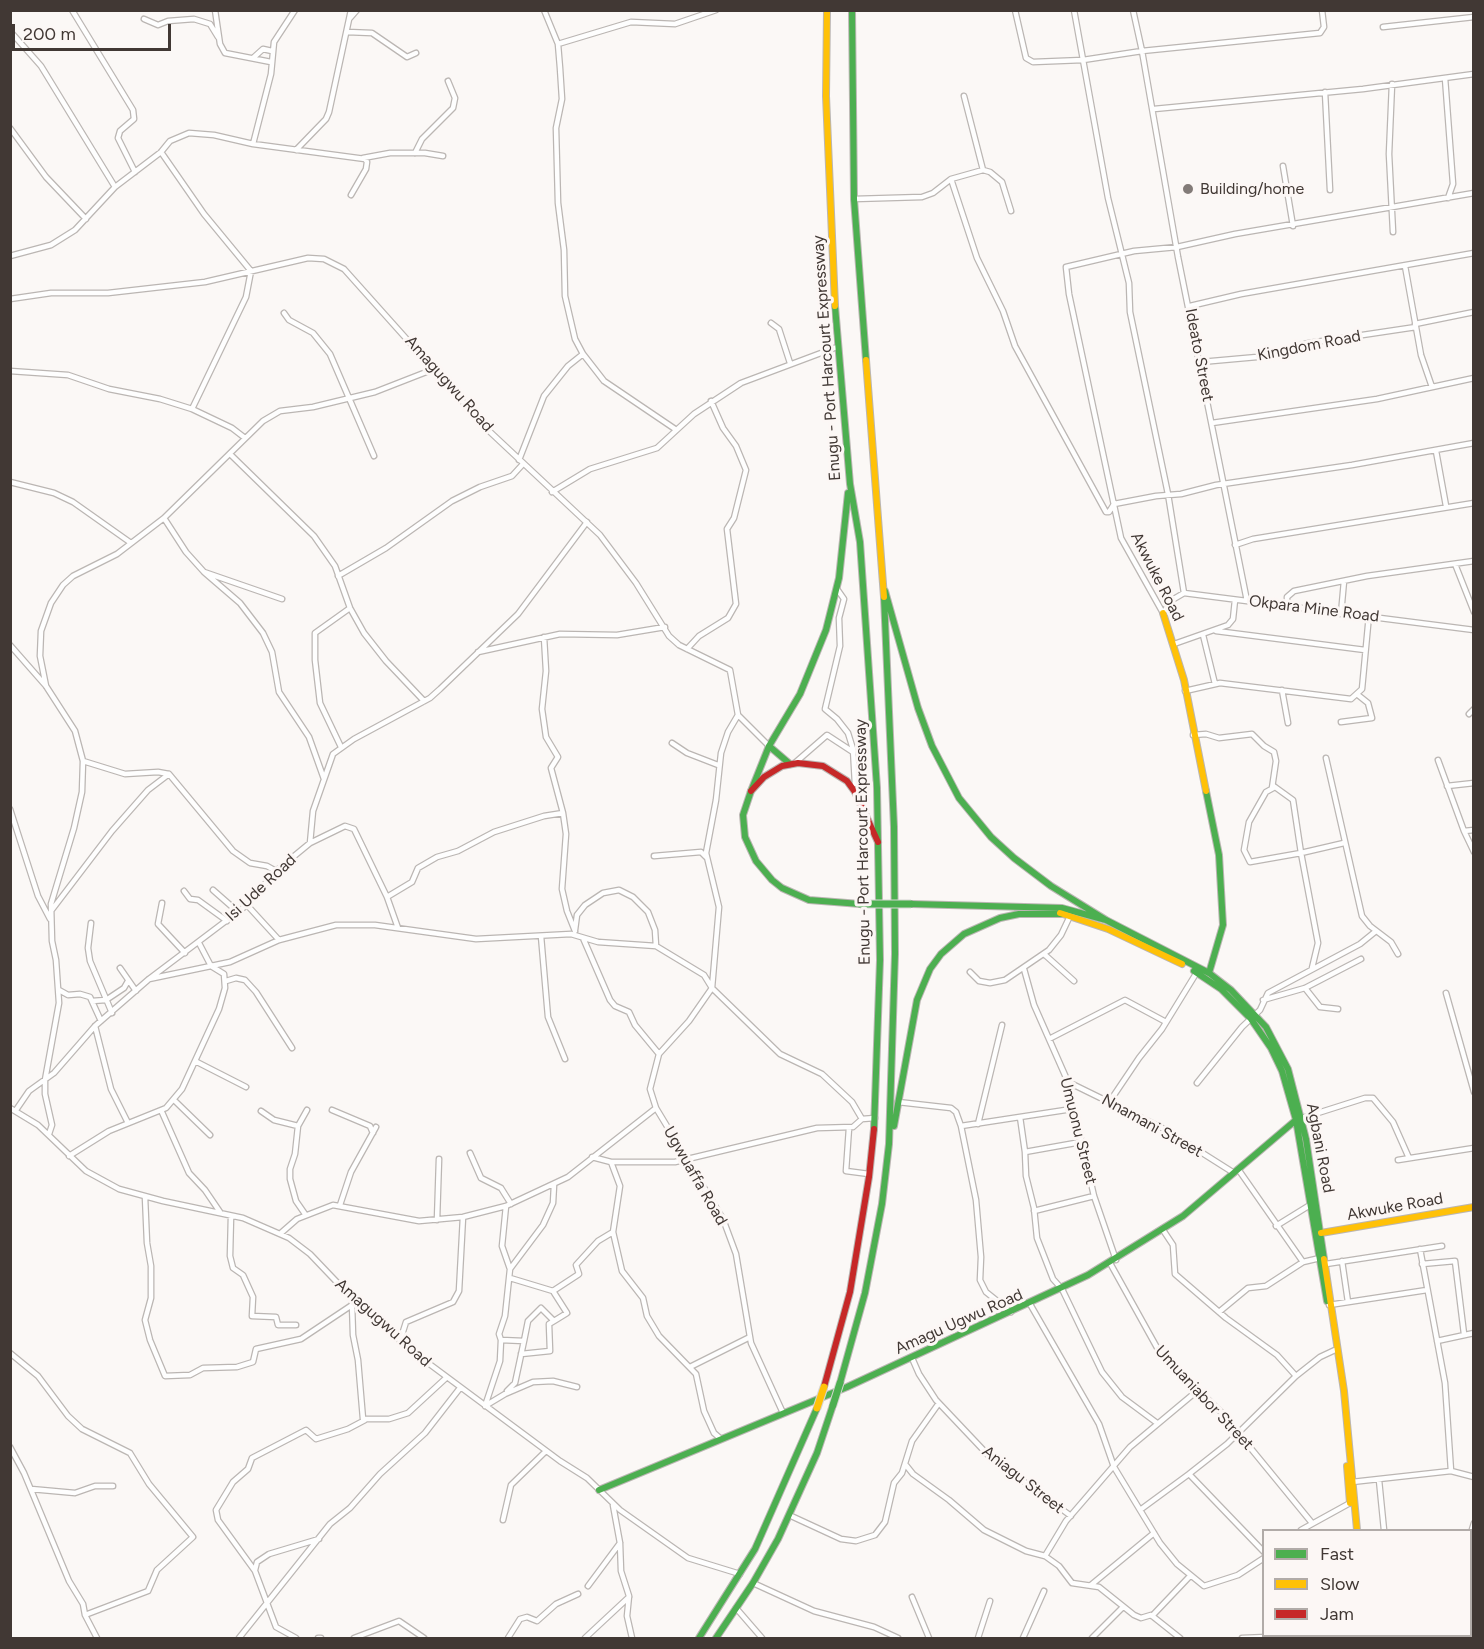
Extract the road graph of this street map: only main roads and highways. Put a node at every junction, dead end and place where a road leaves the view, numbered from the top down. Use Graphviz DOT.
graph roads {
  1 [pos="827,10"];
  2 [pos="852,10"];
  3 [pos="850,484"];
  4 [pos="883,582"];
  5 [pos="1163,613"];
  6 [pos="769,746"];
  7 [pos="792,764"];
  8 [pos="751,791"];
  9 [pos="878,843"];
  10 [pos="1050,907"];
  11 [pos="1066,915"];
  12 [pos="1106,920"];
  13 [pos="1207,976"];
  14 [pos="1299,1119"];
  15 [pos="889,1144"];
  16 [pos="1473,1207"];
  17 [pos="1318,1233"];
  18 [pos="1330,1305"];
  19 [pos="1351,1482"];
  20 [pos="600,1490"];
  21 [pos="1352,1502"];
  22 [pos="1352,1529"];
  23 [pos="1357,1529"];
  24 [pos="699,1638"];
  25 [pos="716,1638"];
  1 -- 3 [label="main road, Enugu - Port Harcourt Expressway"];
  2 -- 4 [label="main road, Enugu - Port Harcourt Expressway"];
  3 -- 6 [label="main road, Agbani Road"];
  3 -- 9 [label="main road, Enugu - Port Harcourt Expressway"];
  4 -- 12 [label="main road"];
  4 -- 15 [label="main road, Enugu - Port Harcourt Expressway"];
  5 -- 13 [label="main road, Akwuke Road"];
  6 -- 7 [label="main road"];
  6 -- 8 [label="main road, Agbani Road"];
  7 -- 8 [label="main road"];
  7 -- 9 [label="main road"];
  8 -- 10 [label="main road, Agbani Road, bridge"];
  9 -- 24 [label="main road, Enugu - Port Harcourt Expressway, bridge"];
  10 -- 11 [label="main road, Agbani Road"];
  10 -- 12 [label="main road, Agbani Road"];
  11 -- 13 [label="main road, Agbani Road"];
  11 -- 15 [label="main road"];
  12 -- 13 [label="main road, Agbani Road"];
  13 -- 14 [label="main road, Agbani Road"];
  14 -- 17 [label="main road, Agbani Road"];
  14 -- 17 [label="main road, Agbani Road"];
  14 -- 20 [label="main road, Amagu Ugwu Road"];
  15 -- 25 [label="main road, Enugu - Port Harcourt Expressway, bridge"];
  16 -- 17 [label="main road, Akwuke Road"];
  17 -- 18 [label="main road, Agbani Road"];
  17 -- 18 [label="main road, Agbani Road"];
  18 -- 19 [label="main road, Agbani Road"];
  18 -- 19 [label="main road, Agbani Road"];
  19 -- 21 [label="main road, Agbani Road"];
  21 -- 22 [label="main road, Agbani Road"];
  21 -- 23 [label="main road, Agbani Road"];
}
